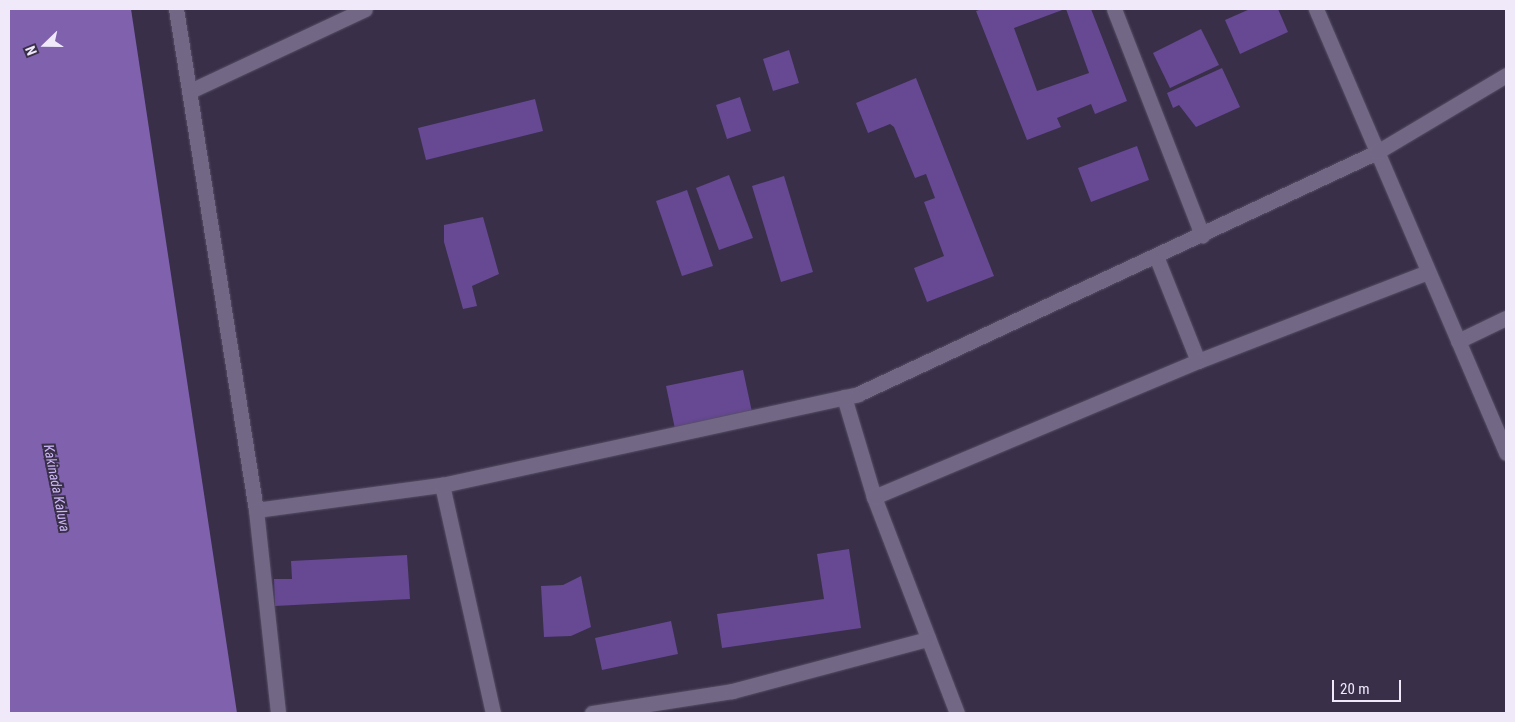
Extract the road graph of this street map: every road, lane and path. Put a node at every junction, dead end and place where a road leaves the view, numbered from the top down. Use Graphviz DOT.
graph roads {
  1 [pos="176,9"];
  2 [pos="366,9"];
  3 [pos="1114,9"];
  4 [pos="1316,9"];
  5 [pos="1506,75"];
  6 [pos="190,92"];
  7 [pos="1376,152"];
  8 [pos="1202,235"];
  9 [pos="1156,256"];
  10 [pos="1428,272"];
  11 [pos="1506,318"];
  12 [pos="1458,341"];
  13 [pos="1198,361"];
  14 [pos="844,397"];
  15 [pos="1506,453"];
  16 [pos="442,485"];
  17 [pos="874,497"];
  18 [pos="256,510"];
  19 [pos="928,640"];
  20 [pos="278,713"];
  21 [pos="493,713"];
  22 [pos="592,713"];
  23 [pos="957,713"];
  1 -- 6 [label="street"];
  2 -- 6 [label="street"];
  3 -- 8 [label="street"];
  4 -- 7 [label="street"];
  5 -- 7 [label="street"];
  6 -- 18 [label="street"];
  7 -- 8 [label="street"];
  7 -- 10 [label="street"];
  8 -- 9 [label="street"];
  9 -- 13 [label="street"];
  9 -- 14 [label="street"];
  10 -- 12 [label="street"];
  10 -- 13 [label="street"];
  11 -- 12 [label="street"];
  12 -- 15 [label="street"];
  13 -- 17 [label="street"];
  14 -- 16 [label="street"];
  14 -- 17 [label="street"];
  16 -- 18 [label="street"];
  16 -- 21 [label="street"];
  17 -- 19 [label="street"];
  18 -- 20 [label="street"];
  19 -- 22 [label="street"];
  19 -- 23 [label="street"];
}
